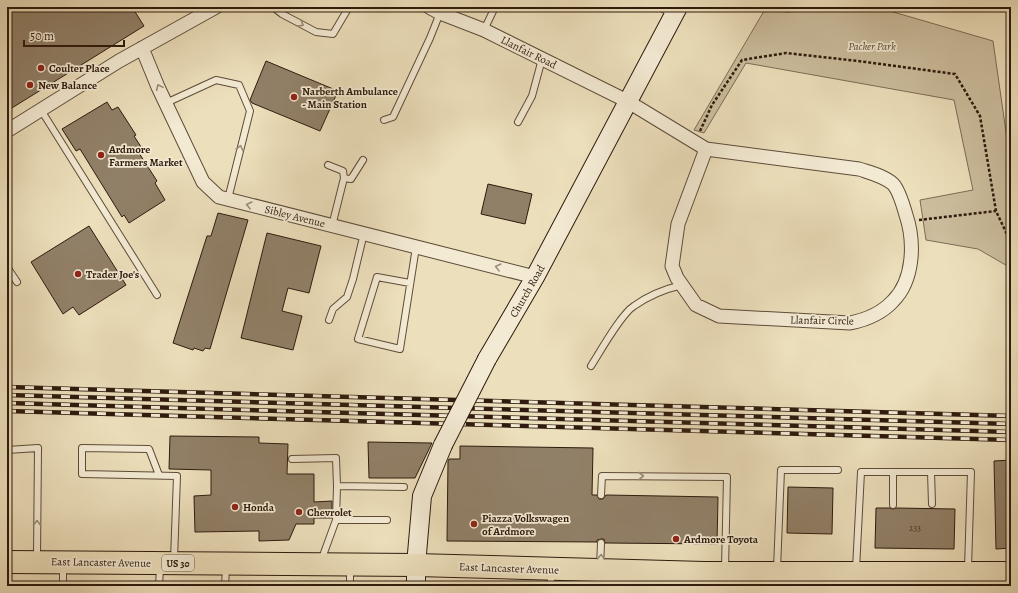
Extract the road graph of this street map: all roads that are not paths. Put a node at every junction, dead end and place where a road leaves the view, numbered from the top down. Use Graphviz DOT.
graph roads {
  1 [pos="216,7"];
  2 [pos="273,7"];
  3 [pos="349,7"];
  4 [pos="494,7"];
  5 [pos="434,10"];
  6 [pos="670,10"];
  7 [pos="484,30"];
  8 [pos="142,48"];
  9 [pos="542,58"];
  10 [pos="627,101"];
  11 [pos="166,103"];
  12 [pos="41,110"];
  13 [pos="384,120"];
  14 [pos="518,122"];
  15 [pos="7,131"];
  16 [pos="700,145"];
  17 [pos="363,160"];
  18 [pos="328,166"];
  19 [pos="344,178"];
  20 [pos="228,200"];
  21 [pos="332,226"];
  22 [pos="364,233"];
  23 [pos="416,246"];
  24 [pos="7,267"];
  25 [pos="536,277"];
  26 [pos="16,282"];
  27 [pos="410,283"];
  28 [pos="682,284"];
  29 [pos="157,295"];
  30 [pos="329,320"];
  31 [pos="591,366"];
  32 [pos="7,450"];
  33 [pos="292,458"];
  34 [pos="838,470"];
  35 [pos="893,472"];
  36 [pos="931,472"];
  37 [pos="159,475"];
  38 [pos="337,486"];
  39 [pos="404,487"];
  40 [pos="601,495"];
  41 [pos="932,504"];
  42 [pos="893,505"];
  43 [pos="336,520"];
  44 [pos="387,520"];
  45 [pos="601,542"];
  46 [pos="7,562"];
  47 [pos="36,562"];
  48 [pos="63,562"];
  49 [pos="167,563"];
  50 [pos="226,564"];
  51 [pos="320,564"];
  52 [pos="600,571"];
  53 [pos="968,572"];
  54 [pos="856,573"];
  55 [pos="1011,573"];
  56 [pos="350,575"];
  57 [pos="764,575"];
  58 [pos="416,576"];
  59 [pos="551,578"];
  60 [pos="711,578"];
  61 [pos="656,579"];
  62 [pos="63,586"];
  63 [pos="159,586"];
  64 [pos="225,586"];
  1 -- 8 [label="street"];
  2 -- 3 [label="lane, one-way"];
  4 -- 7 [label="lane"];
  5 -- 7 [label="street, Llanfair Road"];
  5 -- 13 [label="lane"];
  6 -- 10 [label="street, Church Road"];
  7 -- 9 [label="street, Llanfair Road"];
  11 -- 8 [label="street, Sibley Avenue, one-way"];
  8 -- 12 [label="street"];
  9 -- 10 [label="street, Llanfair Road"];
  9 -- 14 [label="lane"];
  10 -- 16 [label="street, Llanfair Circle"];
  10 -- 25 [label="street, Church Road"];
  11 -- 20 [label="street, Sibley Avenue"];
  20 -- 11 [label="lane, one-way"];
  12 -- 15 [label="street"];
  12 -- 29 [label="lane"];
  16 -- 28 [label="street, Llanfair Circle"];
  16 -- 28 [label="street, Llanfair Circle"];
  17 -- 19 [label="lane"];
  18 -- 19 [label="lane"];
  19 -- 21 [label="lane"];
  21 -- 20 [label="street, Sibley Avenue, one-way"];
  21 -- 22 [label="street, Sibley Avenue"];
  22 -- 23 [label="street, Sibley Avenue"];
  22 -- 30 [label="lane"];
  25 -- 23 [label="street, Sibley Avenue, one-way"];
  23 -- 27 [label="lane"];
  24 -- 26 [label="lane"];
  25 -- 58 [label="street, Church Road, bridge"];
  27 -- 27 [label="lane"];
  28 -- 31 [label="lane"];
  47 -- 32 [label="lane, one-way"];
  33 -- 38 [label="lane"];
  34 -- 57 [label="lane"];
  35 -- 36 [label="lane"];
  35 -- 42 [label="lane"];
  35 -- 54 [label="lane"];
  36 -- 41 [label="lane"];
  36 -- 53 [label="lane"];
  37 -- 37 [label="lane"];
  37 -- 49 [label="lane"];
  38 -- 39 [label="lane"];
  38 -- 43 [label="lane"];
  40 -- 60 [label="lane, one-way"];
  43 -- 44 [label="lane"];
  43 -- 51 [label="lane"];
  52 -- 45 [label="lane, one-way"];
  46 -- 47 [label="highway, East Lancaster Avenue / US 30"];
  47 -- 48 [label="highway, East Lancaster Avenue / US 30"];
  48 -- 49 [label="highway, East Lancaster Avenue / US 30"];
  48 -- 62 [label="lane"];
  49 -- 50 [label="highway, East Lancaster Avenue / US 30"];
  49 -- 63 [label="lane"];
  50 -- 51 [label="highway, East Lancaster Avenue / US 30"];
  50 -- 64 [label="lane"];
  51 -- 56 [label="highway, East Lancaster Avenue / US 30"];
  52 -- 59 [label="highway, East Lancaster Avenue / US 30"];
  52 -- 61 [label="highway, East Lancaster Avenue / US 30"];
  53 -- 54 [label="highway, East Lancaster Avenue / US 30"];
  53 -- 55 [label="highway, East Lancaster Avenue / US 30"];
  54 -- 57 [label="highway, East Lancaster Avenue / US 30"];
  56 -- 58 [label="highway, East Lancaster Avenue / US 30"];
  57 -- 60 [label="highway, East Lancaster Avenue / US 30"];
  58 -- 59 [label="highway, East Lancaster Avenue / US 30"];
  60 -- 61 [label="highway, East Lancaster Avenue / US 30"];
}
